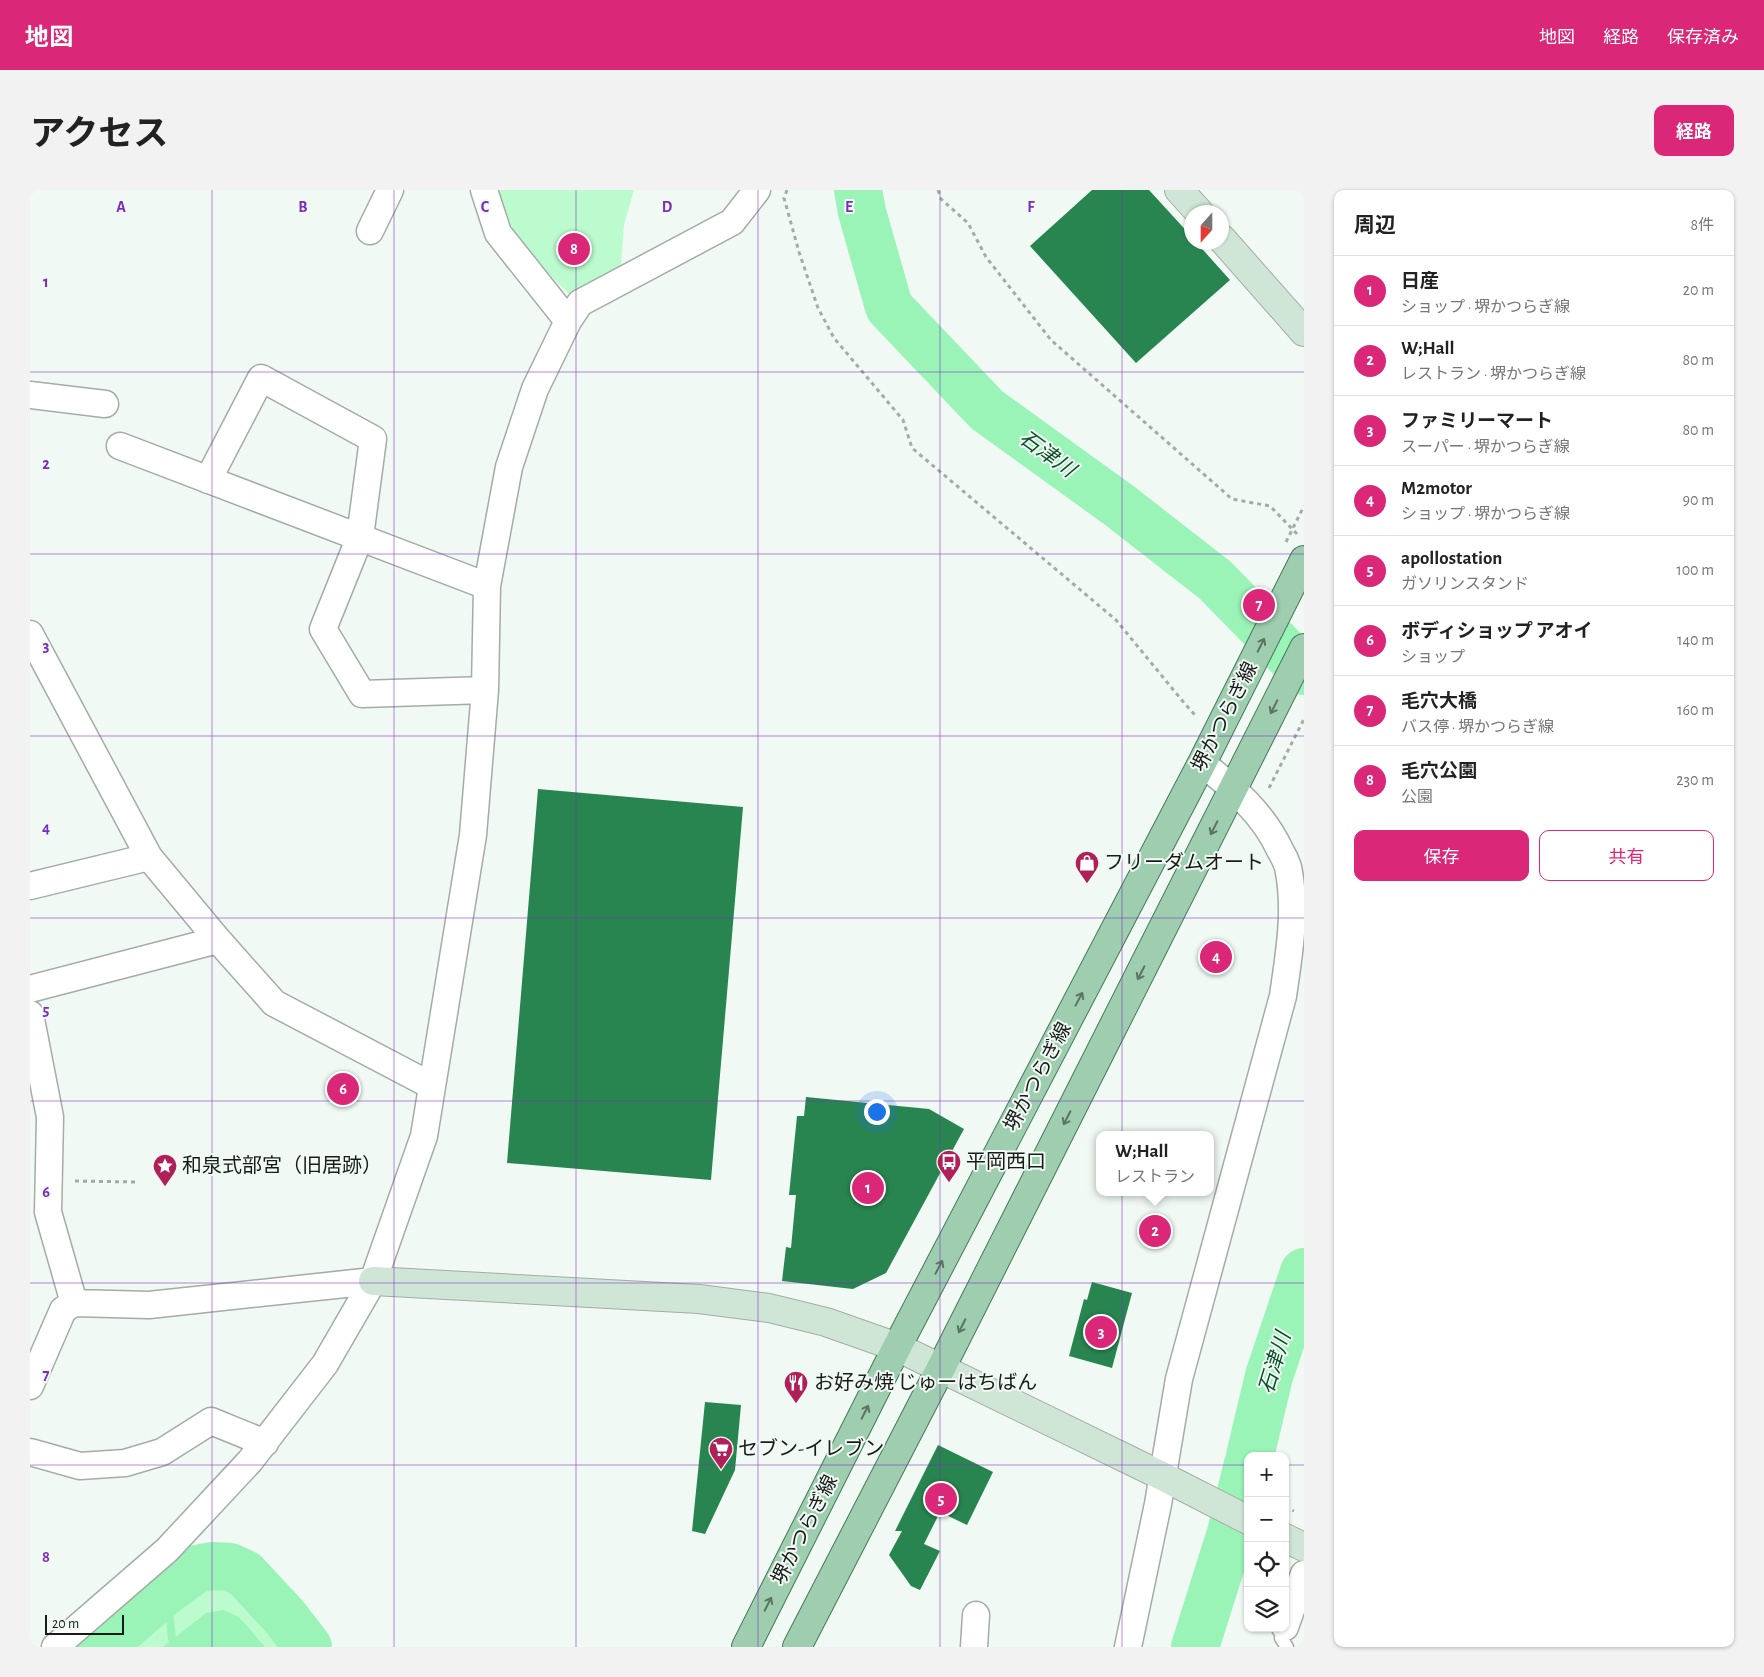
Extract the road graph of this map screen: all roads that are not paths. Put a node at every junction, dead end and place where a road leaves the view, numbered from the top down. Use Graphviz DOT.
graph roads {
  1 [pos="390,190"];
  2 [pos="484,190"];
  3 [pos="757,190"];
  4 [pos="1179,190"];
  5 [pos="1192,205"];
  6 [pos="370,231"];
  7 [pos="1229,246"];
  8 [pos="568,321"];
  9 [pos="1304,332"];
  10 [pos="30,395"];
  11 [pos="105,404"];
  12 [pos="120,446"];
  13 [pos="208,480"];
  14 [pos="360,538"];
  15 [pos="1296,546"];
  16 [pos="487,586"];
  17 [pos="30,634"];
  18 [pos="1304,648"];
  19 [pos="485,690"];
  20 [pos="1202,763"];
  21 [pos="1239,778"];
  22 [pos="149,857"];
  23 [pos="30,886"];
  24 [pos="218,940"];
  25 [pos="30,989"];
  26 [pos="30,1014"];
  27 [pos="432,1086"];
  28 [pos="39,1212"];
  29 [pos="373,1281"];
  30 [pos="74,1303"];
  31 [pos="897,1347"];
  32 [pos="941,1368"];
  33 [pos="30,1386"];
  34 [pos="265,1442"];
  35 [pos="30,1452"];
  36 [pos="1170,1480"];
  37 [pos="1244,1518"];
  38 [pos="1304,1574"];
  39 [pos="976,1615"];
  40 [pos="1283,1637"];
  41 [pos="55,1647"];
  42 [pos="746,1647"];
  43 [pos="797,1647"];
  44 [pos="974,1647"];
  45 [pos="1128,1647"];
  1 -- 6 [label="street"];
  2 -- 8 [label="street"];
  3 -- 8 [label="street"];
  4 -- 5 [label="street"];
  7 -- 9 [label="street"];
  8 -- 16 [label="street"];
  10 -- 11 [label="street"];
  12 -- 13 [label="street"];
  13 -- 14 [label="street"];
  13 -- 14 [label="street"];
  14 -- 16 [label="street"];
  14 -- 19 [label="street"];
  20 -- 15 [label="main road, 堺かつらぎ線, one-way"];
  16 -- 19 [label="street"];
  17 -- 22 [label="street"];
  18 -- 21 [label="main road, 堺かつらぎ線, one-way"];
  19 -- 27 [label="street"];
  20 -- 21 [label="street"];
  31 -- 20 [label="main road, 堺かつらぎ線, one-way"];
  21 -- 32 [label="main road, 堺かつらぎ線, one-way"];
  21 -- 36 [label="street"];
  22 -- 23 [label="street"];
  22 -- 24 [label="street"];
  24 -- 25 [label="street"];
  24 -- 27 [label="street"];
  26 -- 28 [label="street"];
  27 -- 29 [label="street"];
  28 -- 30 [label="street"];
  29 -- 30 [label="street"];
  29 -- 31 [label="street"];
  29 -- 34 [label="street"];
  30 -- 33 [label="street"];
  31 -- 32 [label="street"];
  42 -- 31 [label="main road, 堺かつらぎ線, one-way"];
  32 -- 36 [label="street"];
  32 -- 43 [label="main road, 堺かつらぎ線"];
  34 -- 35 [label="street"];
  34 -- 41 [label="street"];
  36 -- 37 [label="street"];
  36 -- 45 [label="street"];
  38 -- 40 [label="street"];
  39 -- 44 [label="street"];
}
